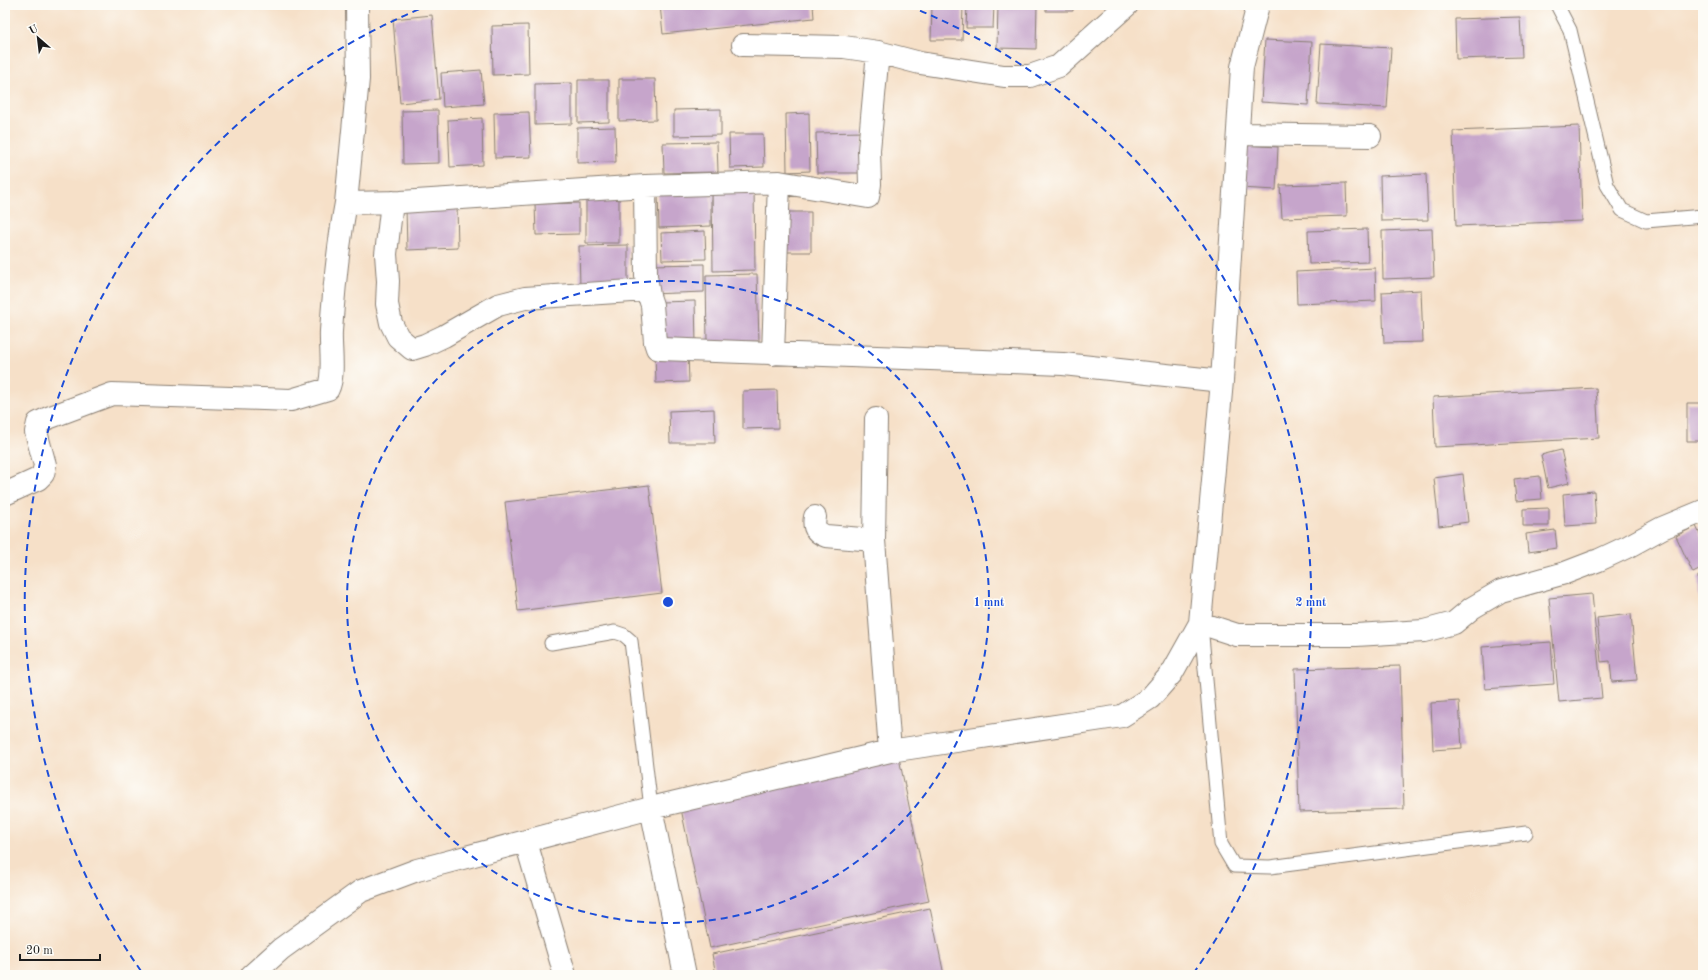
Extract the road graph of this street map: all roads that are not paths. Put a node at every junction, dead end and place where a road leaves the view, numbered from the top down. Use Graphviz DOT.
graph roads {
  1 [pos="357,5"];
  2 [pos="1127,5"];
  3 [pos="1258,5"];
  4 [pos="1557,5"];
  5 [pos="743,44"];
  6 [pos="878,52"];
  7 [pos="1238,134"];
  8 [pos="1370,136"];
  9 [pos="779,182"];
  10 [pos="645,186"];
  11 [pos="392,202"];
  12 [pos="346,203"];
  13 [pos="1703,216"];
  14 [pos="648,290"];
  15 [pos="773,354"];
  16 [pos="1222,381"];
  17 [pos="876,419"];
  18 [pos="5,494"];
  19 [pos="1703,511"];
  20 [pos="815,516"];
  21 [pos="874,540"];
  22 [pos="1200,623"];
  23 [pos="551,642"];
  24 [pos="890,751"];
  25 [pos="651,808"];
  26 [pos="1526,833"];
  27 [pos="526,842"];
  28 [pos="253,975"];
  29 [pos="564,975"];
  30 [pos="685,975"];
  1 -- 12 [label="street"];
  2 -- 6 [label="street"];
  3 -- 7 [label="street"];
  4 -- 13 [label="lane"];
  5 -- 6 [label="street"];
  6 -- 9 [label="street"];
  7 -- 8 [label="street"];
  7 -- 16 [label="street"];
  9 -- 10 [label="street"];
  9 -- 15 [label="street"];
  10 -- 11 [label="street"];
  10 -- 14 [label="street"];
  11 -- 12 [label="street"];
  11 -- 14 [label="street"];
  12 -- 18 [label="street"];
  14 -- 15 [label="street"];
  15 -- 16 [label="street"];
  16 -- 22 [label="street"];
  17 -- 21 [label="street"];
  19 -- 22 [label="street"];
  20 -- 21 [label="street"];
  21 -- 24 [label="street"];
  22 -- 24 [label="street"];
  22 -- 26 [label="lane"];
  23 -- 25 [label="lane"];
  24 -- 25 [label="street"];
  25 -- 27 [label="street"];
  25 -- 30 [label="street"];
  27 -- 28 [label="street"];
  27 -- 29 [label="street"];
}
